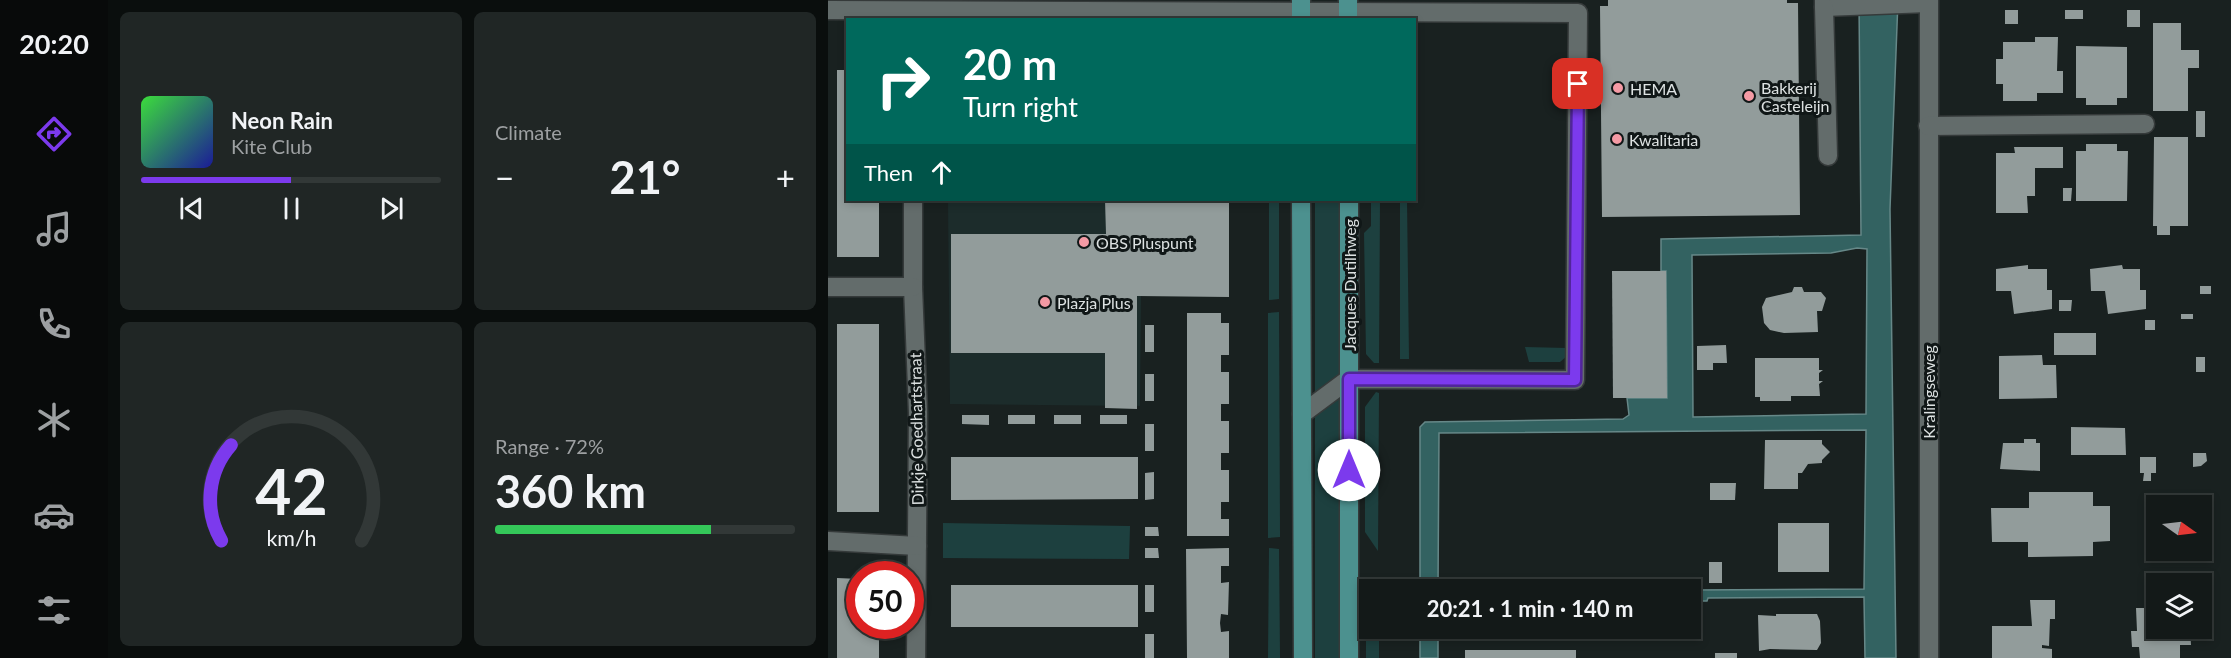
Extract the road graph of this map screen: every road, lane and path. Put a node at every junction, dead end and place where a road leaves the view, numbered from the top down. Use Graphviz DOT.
graph roads {
  1 [pos="1929,2"];
  2 [pos="1824,4"];
  3 [pos="828,10"];
  4 [pos="1301,10"];
  5 [pos="1348,11"];
  6 [pos="914,15"];
  7 [pos="2145,124"];
  8 [pos="1928,126"];
  9 [pos="1828,156"];
  10 [pos="913,201"];
  11 [pos="1301,201"];
  12 [pos="1348,201"];
  13 [pos="828,287"];
  14 [pos="913,287"];
  15 [pos="1349,379"];
  16 [pos="1302,414"];
  17 [pos="828,541"];
  18 [pos="917,546"];
  19 [pos="916,658"];
  20 [pos="1303,658"];
  21 [pos="1350,658"];
  22 [pos="1929,658"];
  1 -- 2 [label="street"];
  1 -- 8 [label="street, Kralingseweg"];
  2 -- 9 [label="street"];
  3 -- 6 [label="street"];
  4 -- 5 [label="street"];
  4 -- 6 [label="street"];
  5 -- 15 [label="street"];
  7 -- 8 [label="street"];
  8 -- 22 [label="street, Kralingseweg"];
  10 -- 14 [label="street, Dirkje Goedhartstraat"];
  11 -- 16 [label="main road"];
  12 -- 15 [label="main road, Jacques Dutilhweg"];
  13 -- 14 [label="street"];
  14 -- 18 [label="street, Dirkje Goedhartstraat"];
  15 -- 16 [label="street"];
  15 -- 21 [label="main road, Jacques Dutilhweg"];
  16 -- 20 [label="main road"];
  17 -- 18 [label="street"];
  18 -- 19 [label="street, Dirkje Goedhartstraat"];
}
